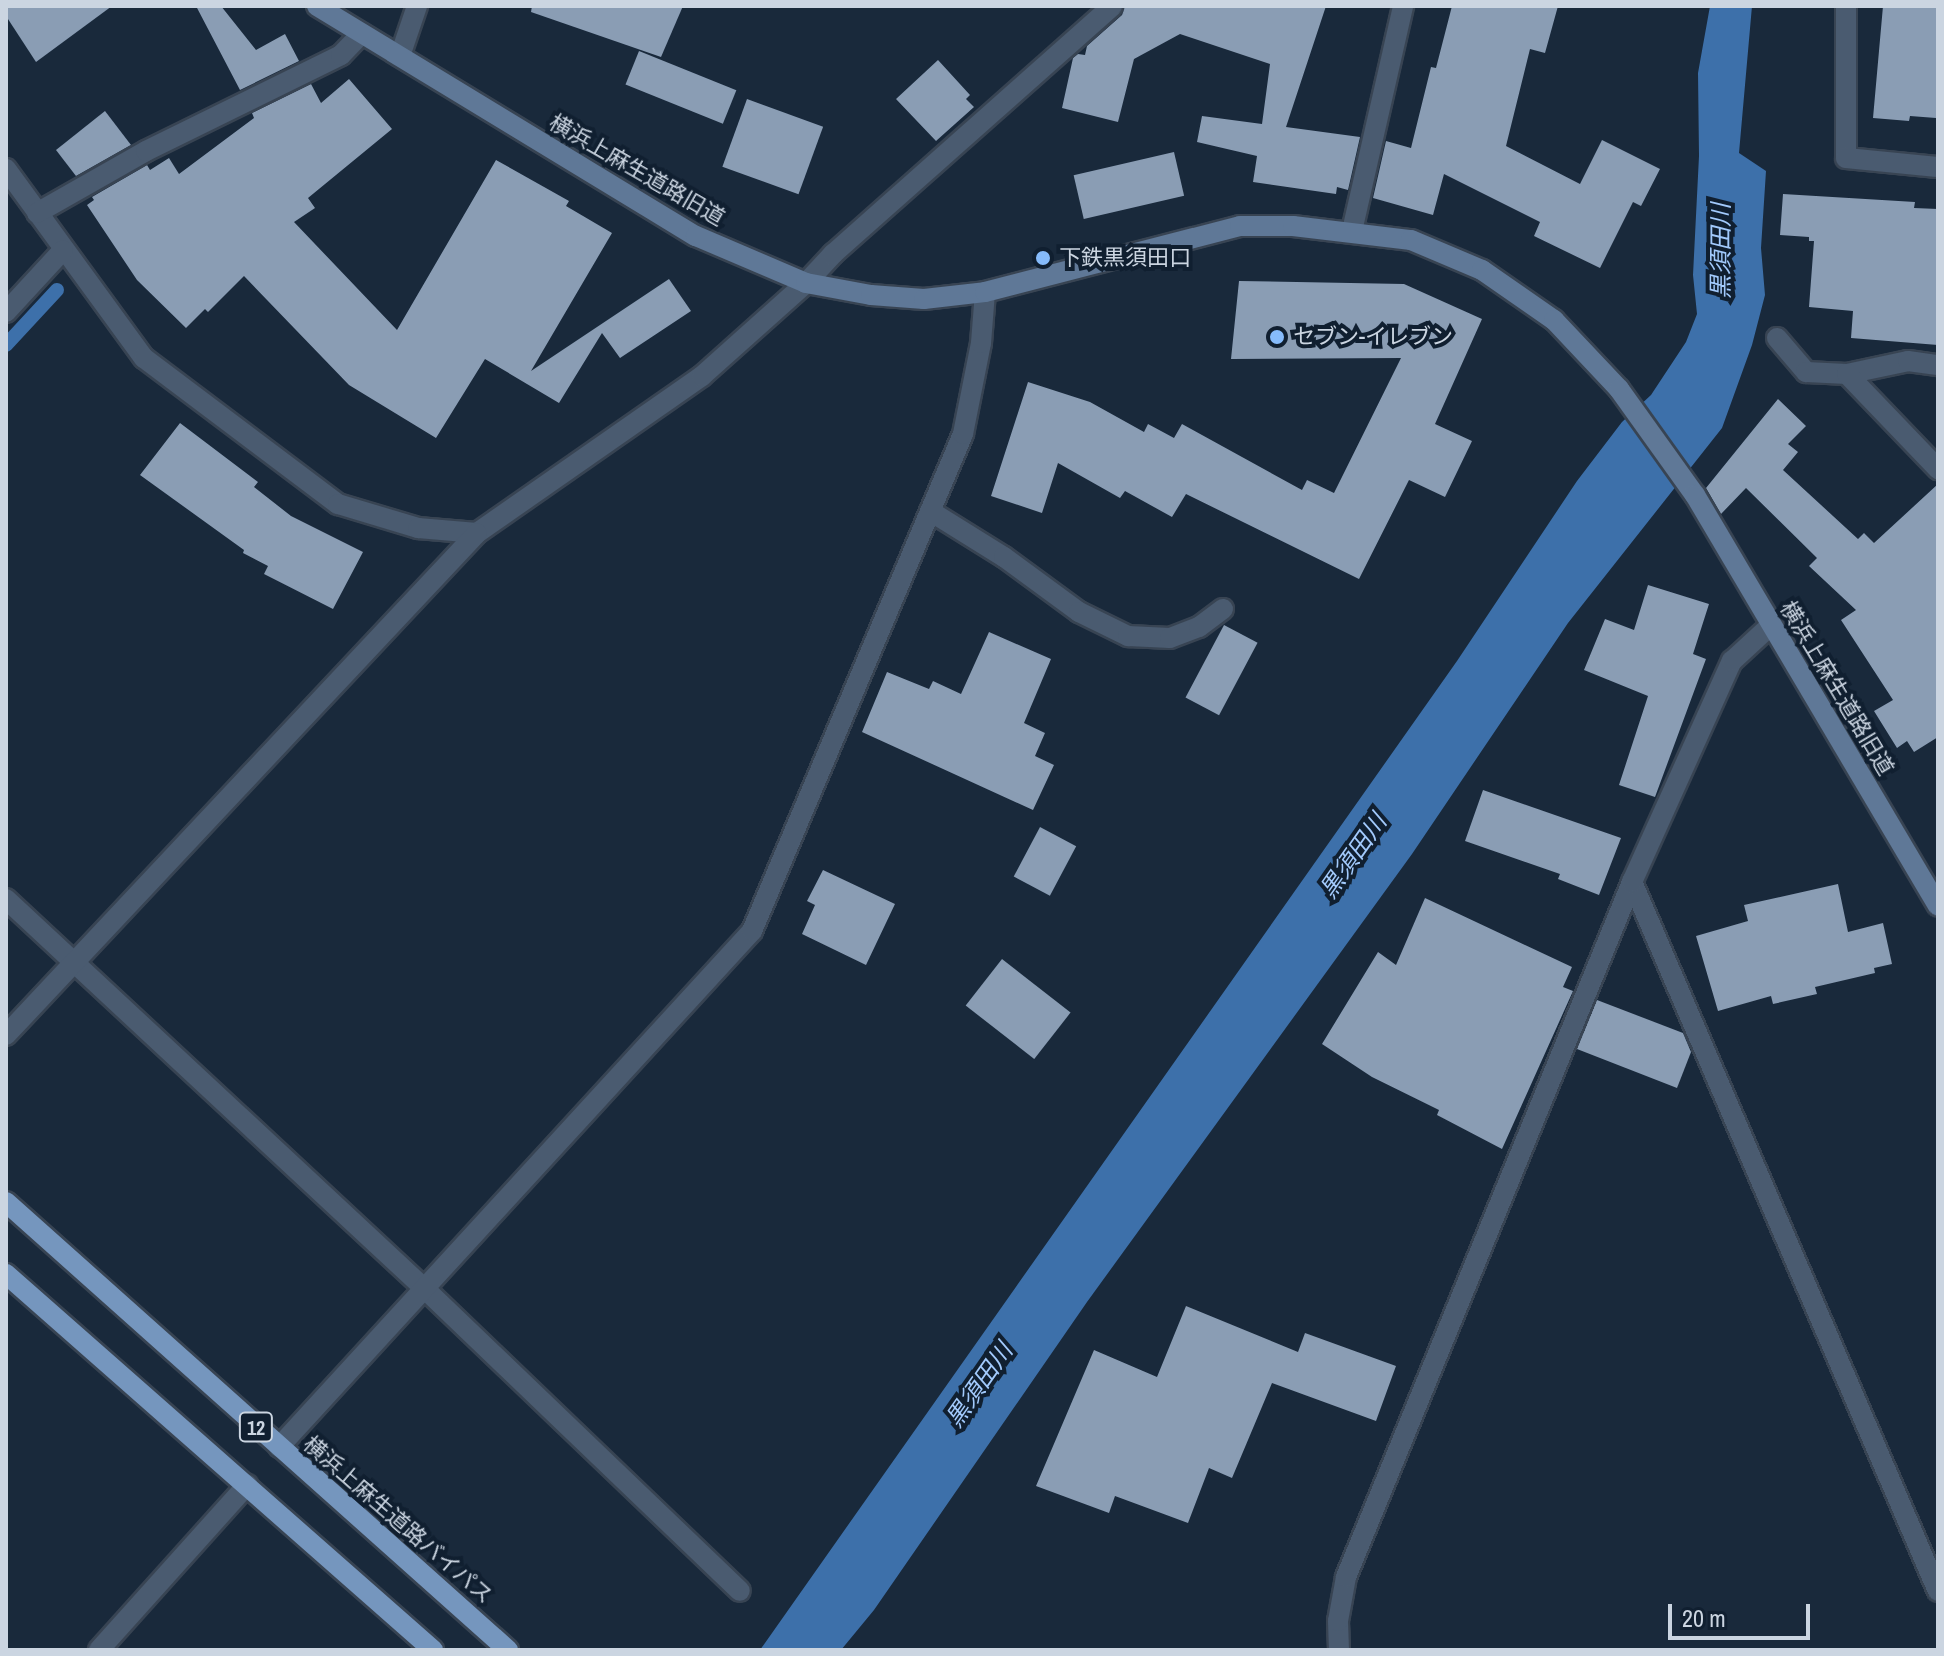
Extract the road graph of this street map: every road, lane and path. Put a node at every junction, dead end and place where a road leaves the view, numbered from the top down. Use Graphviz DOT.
graph roads {
  1 [pos="317,6"];
  2 [pos="417,6"];
  3 [pos="1112,6"];
  4 [pos="1403,6"];
  5 [pos="1846,6"];
  6 [pos="362,33"];
  7 [pos="400,56"];
  8 [pos="1938,167"];
  9 [pos="6,169"];
  10 [pos="37,213"];
  11 [pos="1352,231"];
  12 [pos="63,250"];
  13 [pos="806,283"];
  14 [pos="985,292"];
  15 [pos="6,312"];
  16 [pos="1777,338"];
  17 [pos="1938,365"];
  18 [pos="1847,374"];
  19 [pos="1938,469"];
  20 [pos="930,511"];
  21 [pos="477,533"];
  22 [pos="1223,609"];
  23 [pos="1771,625"];
  24 [pos="1632,882"];
  25 [pos="6,899"];
  26 [pos="1937,902"];
  27 [pos="72,961"];
  28 [pos="6,1035"];
  29 [pos="6,1202"];
  30 [pos="6,1274"];
  31 [pos="425,1289"];
  32 [pos="279,1447"];
  33 [pos="247,1485"];
  34 [pos="740,1591"];
  35 [pos="1938,1591"];
  36 [pos="99,1650"];
  37 [pos="433,1650"];
  38 [pos="508,1650"];
  39 [pos="1339,1650"];
  1 -- 6 [label="street, 横浜上麻生道路旧道"];
  2 -- 7 [label="street"];
  3 -- 13 [label="street"];
  4 -- 11 [label="street"];
  5 -- 8 [label="street"];
  6 -- 7 [label="street, 横浜上麻生道路旧道"];
  6 -- 10 [label="street"];
  7 -- 13 [label="street, 横浜上麻生道路旧道"];
  9 -- 10 [label="street"];
  10 -- 12 [label="street"];
  11 -- 14 [label="street, 横浜上麻生道路旧道"];
  11 -- 23 [label="street, 横浜上麻生道路旧道"];
  12 -- 15 [label="street"];
  12 -- 21 [label="street"];
  13 -- 14 [label="street, 横浜上麻生道路旧道"];
  13 -- 21 [label="street"];
  14 -- 20 [label="street"];
  16 -- 18 [label="street"];
  17 -- 18 [label="street"];
  18 -- 19 [label="street"];
  20 -- 22 [label="street"];
  20 -- 31 [label="street"];
  21 -- 27 [label="street"];
  23 -- 24 [label="street"];
  23 -- 26 [label="street, 横浜上麻生道路旧道"];
  24 -- 35 [label="street"];
  24 -- 39 [label="street"];
  25 -- 27 [label="street"];
  27 -- 28 [label="street"];
  27 -- 31 [label="street"];
  29 -- 32 [label="main road, 横浜上麻生道路バイパス / 12"];
  30 -- 33 [label="main road, 12"];
  31 -- 32 [label="street"];
  31 -- 34 [label="street"];
  32 -- 38 [label="main road, 横浜上麻生道路バイパス / 12"];
  33 -- 36 [label="street"];
  33 -- 37 [label="main road, 12"];
}
